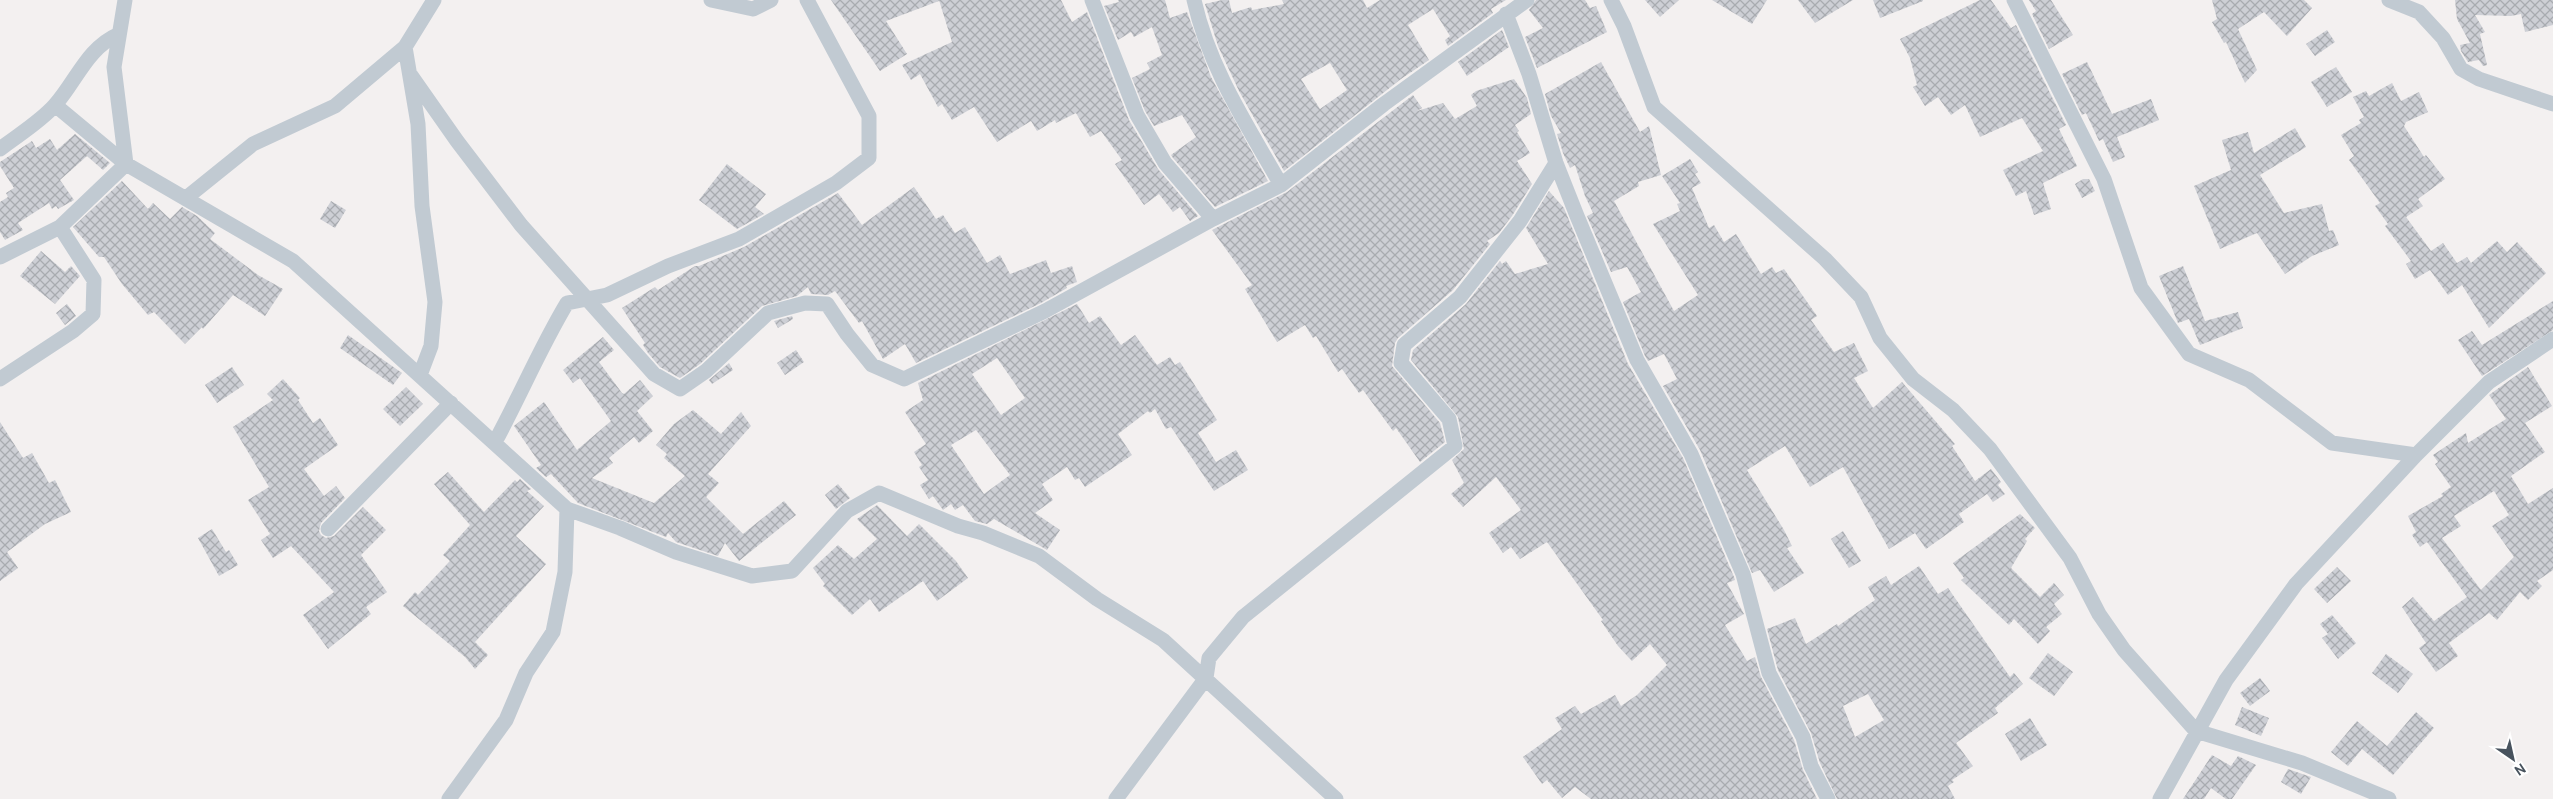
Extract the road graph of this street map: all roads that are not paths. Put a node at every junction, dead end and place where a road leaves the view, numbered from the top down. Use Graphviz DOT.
graph roads {
  1 [pos="125,0"];
  2 [pos="434,0"];
  3 [pos="711,0"];
  4 [pos="771,0"];
  5 [pos="807,0"];
  6 [pos="1092,0"];
  7 [pos="1194,0"];
  8 [pos="1527,0"];
  9 [pos="1611,0"];
  10 [pos="2014,0"];
  11 [pos="2389,0"];
  12 [pos="1506,14"];
  13 [pos="119,34"];
  14 [pos="405,47"];
  15 [pos="410,74"];
  16 [pos="2553,104"];
  17 [pos="55,105"];
  18 [pos="0,148"];
  19 [pos="1556,163"];
  20 [pos="126,164"];
  21 [pos="1281,185"];
  22 [pos="186,198"];
  23 [pos="1213,219"];
  24 [pos="60,227"];
  25 [pos="0,257"];
  26 [pos="585,299"];
  27 [pos="2553,339"];
  28 [pos="420,376"];
  29 [pos="0,379"];
  30 [pos="451,403"];
  31 [pos="495,442"];
  32 [pos="2416,455"];
  33 [pos="567,509"];
  34 [pos="328,529"];
  35 [pos="1206,678"];
  36 [pos="2196,731"];
  37 [pos="449,799"];
  38 [pos="1116,799"];
  39 [pos="1336,799"];
  40 [pos="1828,799"];
  41 [pos="2160,799"];
  42 [pos="2389,799"];
  1 -- 13 [label="street"];
  2 -- 14 [label="street"];
  3 -- 4 [label="street"];
  5 -- 26 [label="street"];
  6 -- 23 [label="street"];
  7 -- 21 [label="street"];
  8 -- 12 [label="street"];
  9 -- 36 [label="street"];
  10 -- 32 [label="street"];
  11 -- 16 [label="street"];
  12 -- 19 [label="street"];
  12 -- 21 [label="street"];
  13 -- 17 [label="street"];
  13 -- 20 [label="street"];
  14 -- 15 [label="street"];
  14 -- 22 [label="street"];
  15 -- 26 [label="street"];
  15 -- 28 [label="street"];
  17 -- 18 [label="street"];
  17 -- 20 [label="street"];
  19 -- 35 [label="street"];
  19 -- 40 [label="street"];
  20 -- 22 [label="street"];
  20 -- 24 [label="street"];
  21 -- 23 [label="street"];
  22 -- 28 [label="street"];
  23 -- 26 [label="street"];
  24 -- 25 [label="street"];
  24 -- 29 [label="street"];
  26 -- 31 [label="street"];
  27 -- 32 [label="street"];
  28 -- 30 [label="street"];
  30 -- 31 [label="street"];
  30 -- 34 [label="street"];
  31 -- 33 [label="street"];
  32 -- 36 [label="street"];
  33 -- 35 [label="street"];
  33 -- 37 [label="street"];
  35 -- 38 [label="street"];
  35 -- 39 [label="street"];
  36 -- 41 [label="street"];
  36 -- 42 [label="street"];
}
